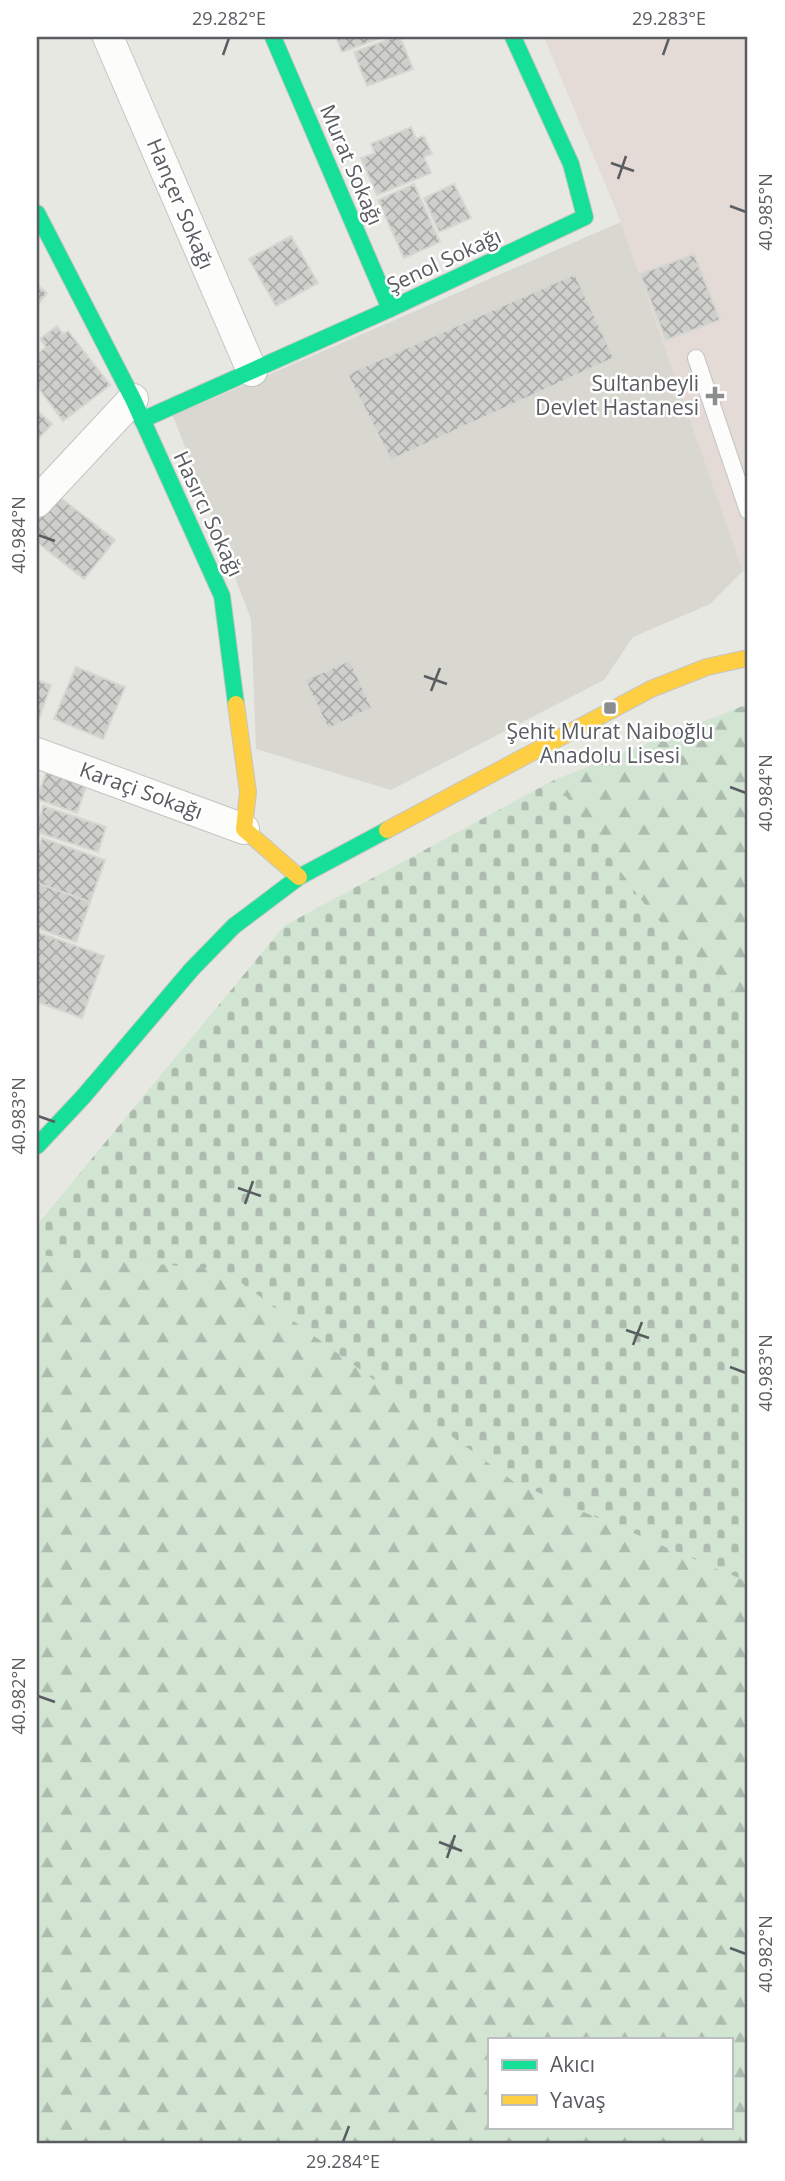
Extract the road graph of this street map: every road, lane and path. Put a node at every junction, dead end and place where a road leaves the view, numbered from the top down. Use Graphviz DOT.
graph roads {
  1 [pos="108,37"];
  2 [pos="274,37"];
  3 [pos="513,37"];
  4 [pos="37,213"];
  5 [pos="390,309"];
  6 [pos="696,358"];
  7 [pos="252,371"];
  8 [pos="138,410"];
  9 [pos="37,502"];
  10 [pos="748,511"];
  11 [pos="748,658"];
  12 [pos="37,753"];
  13 [pos="244,829"];
  14 [pos="299,877"];
  15 [pos="37,1146"];
  1 -- 7 [label="street, Hançer Sokağı"];
  2 -- 5 [label="street, Murat Sokağı"];
  3 -- 5 [label="street, Şenol Sokağı"];
  4 -- 8 [label="street, Hasırcı Sokağı"];
  5 -- 7 [label="street, Şenol Sokağı"];
  6 -- 10 [label="lane"];
  7 -- 8 [label="street, Şenol Sokağı"];
  8 -- 9 [label="street"];
  8 -- 13 [label="street, Hasırcı Sokağı"];
  11 -- 14 [label="street"];
  12 -- 13 [label="street, Karaçi Sokağı"];
  13 -- 14 [label="street"];
  14 -- 15 [label="street"];
}
